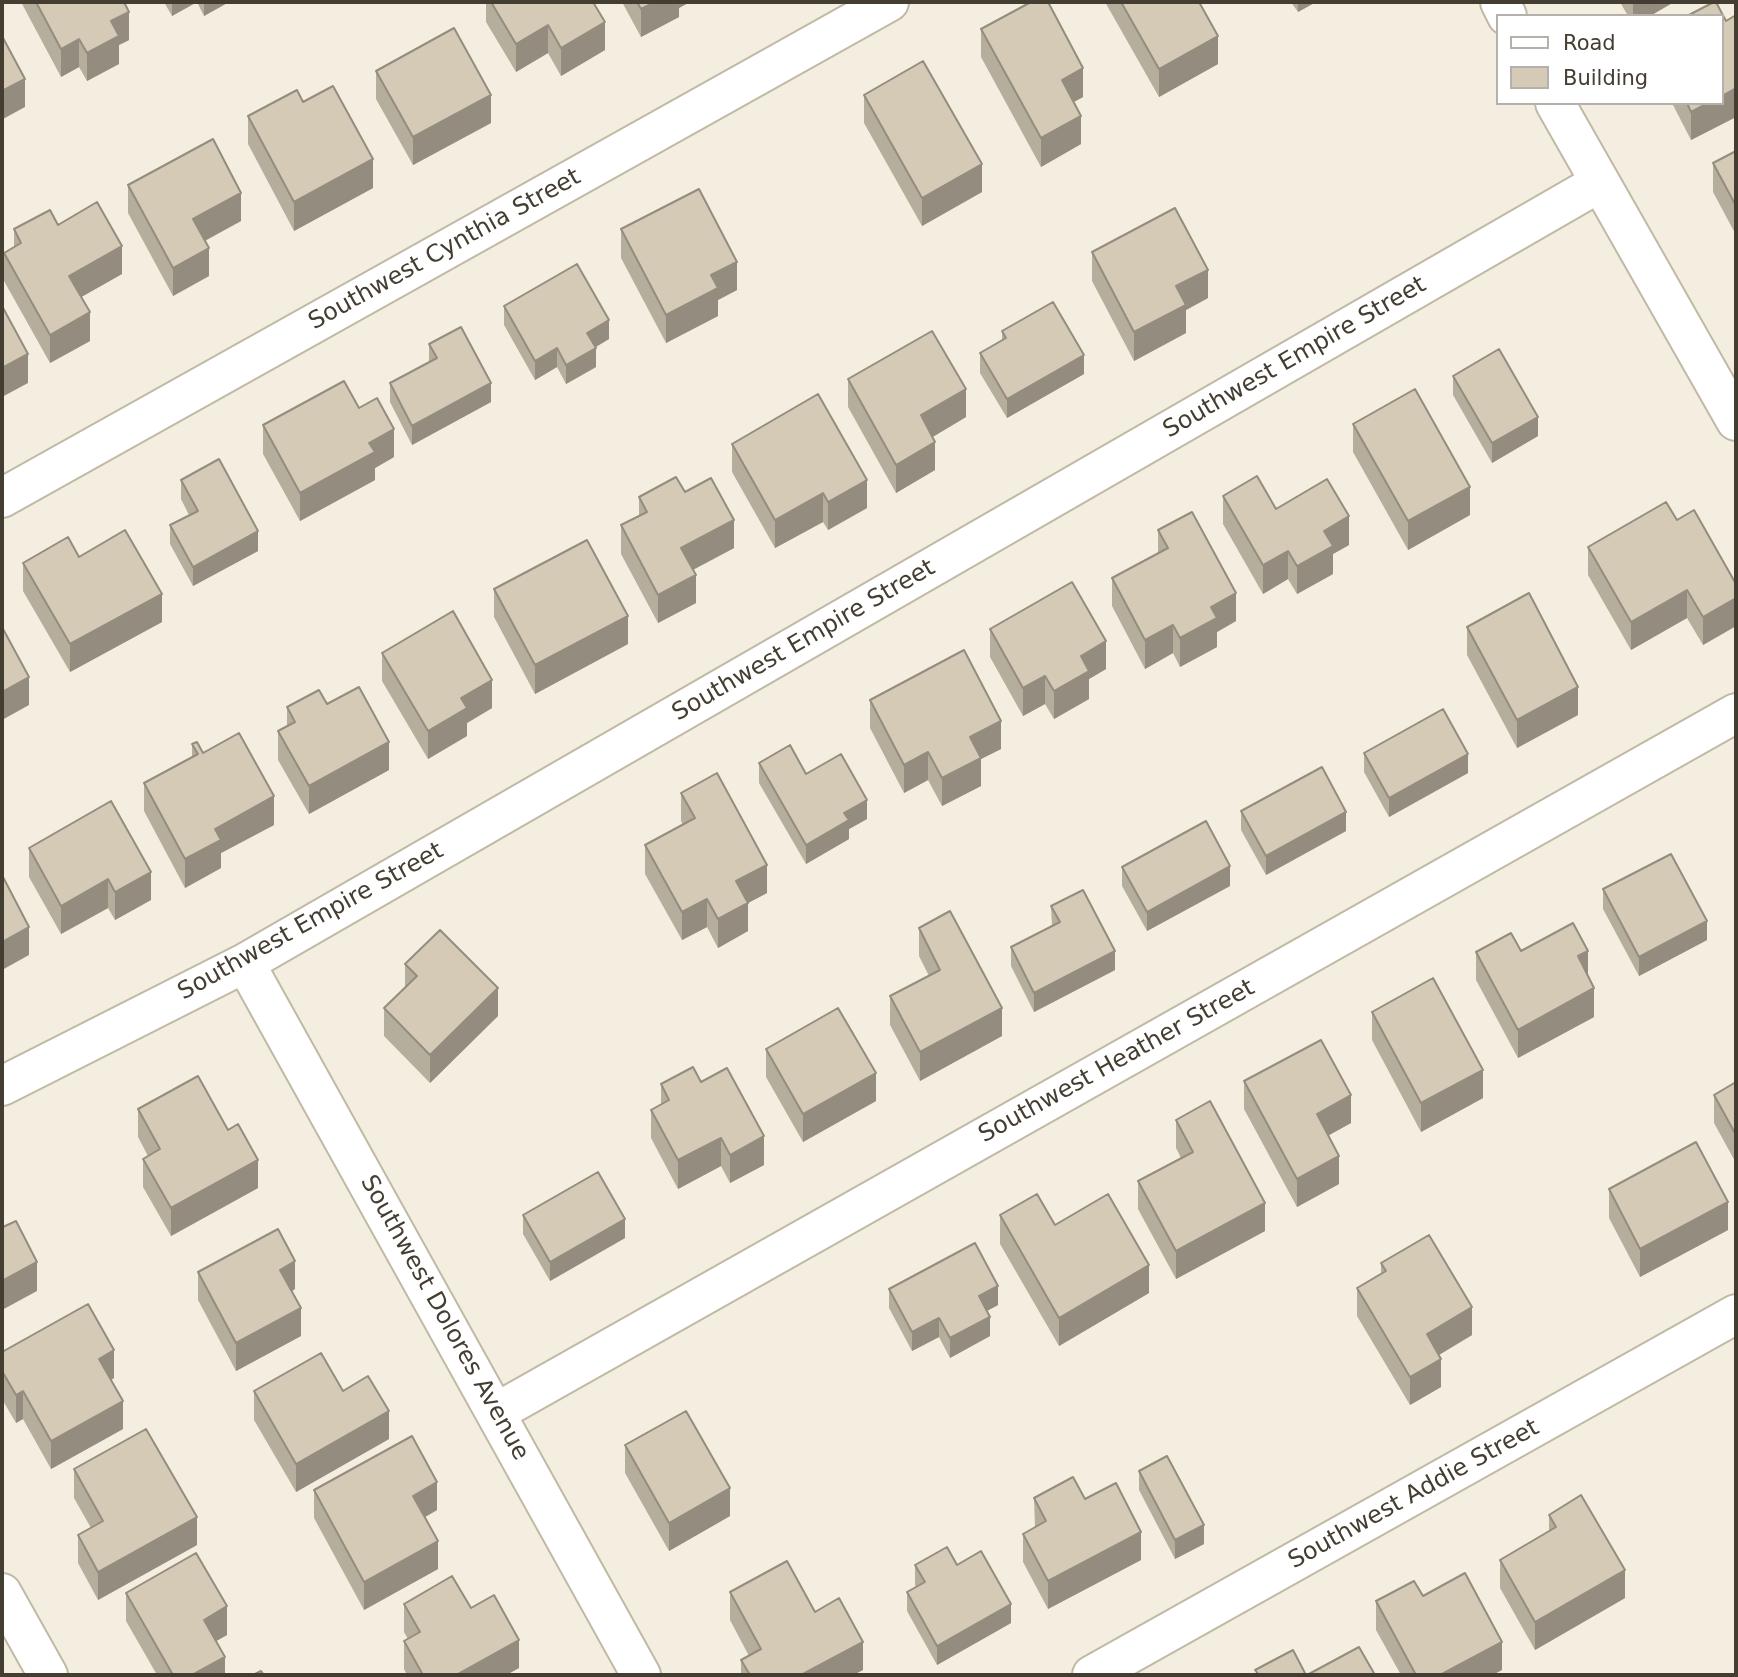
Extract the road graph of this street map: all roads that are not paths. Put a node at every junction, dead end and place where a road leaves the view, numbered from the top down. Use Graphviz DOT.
graph roads {
  1 [pos="889,2"];
  2 [pos="1556,105"];
  3 [pos="1599,183"];
  4 [pos="1736,421"];
  5 [pos="2,498"];
  6 [pos="1736,713"];
  7 [pos="245,962"];
  8 [pos="2,1086"];
  9 [pos="1736,1314"];
  10 [pos="497,1412"];
  11 [pos="2,1593"];
  12 [pos="48,1675"];
  13 [pos="642,1675"];
  14 [pos="1092,1675"];
  1 -- 5 [label="street, Southwest Cynthia Street"];
  2 -- 3 [label="street"];
  3 -- 4 [label="street"];
  3 -- 7 [label="street, Southwest Empire Street"];
  6 -- 10 [label="street, Southwest Heather Street"];
  7 -- 8 [label="street, Southwest Empire Street"];
  7 -- 10 [label="street, Southwest Dolores Avenue"];
  9 -- 14 [label="street, Southwest Addie Street"];
  10 -- 13 [label="street, Southwest Dolores Avenue"];
  11 -- 12 [label="street"];
}
